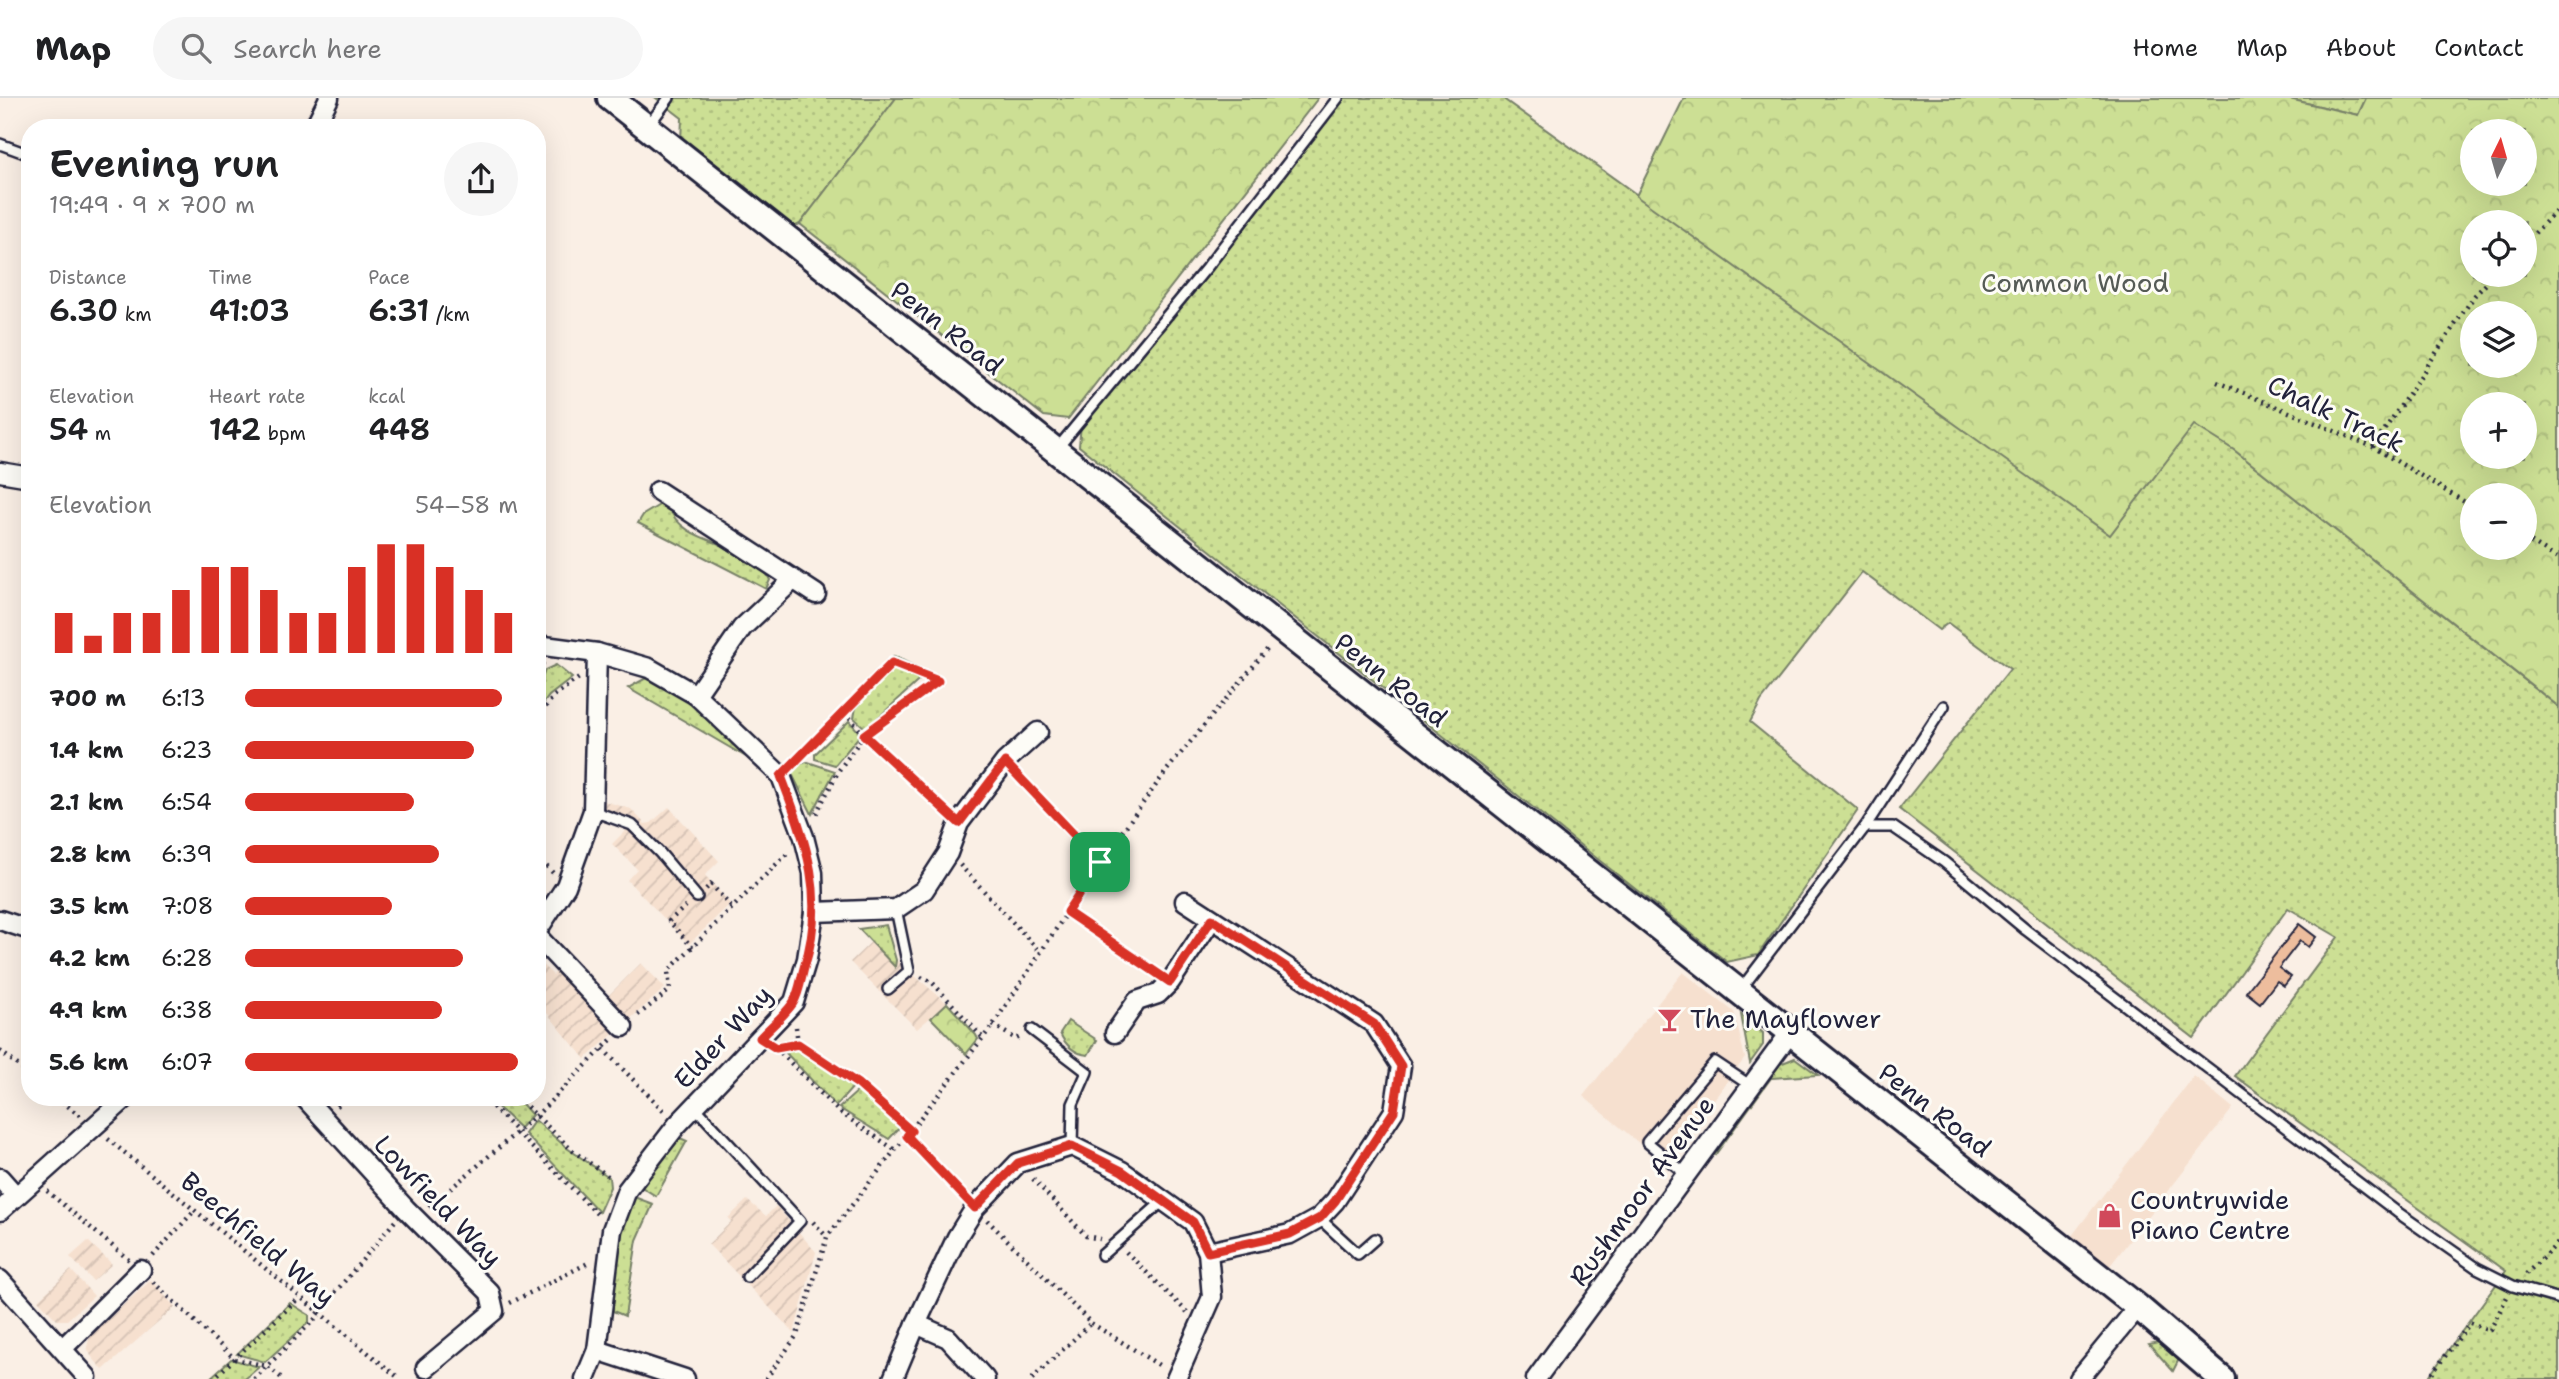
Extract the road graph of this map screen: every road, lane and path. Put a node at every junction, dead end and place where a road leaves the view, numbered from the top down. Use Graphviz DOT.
graph roads {
  1 [pos="329,98"];
  2 [pos="610,98"];
  3 [pos="669,98"];
  4 [pos="1338,98"];
  5 [pos="318,119"];
  6 [pos="647,127"];
  7 [pos="0,144"];
  8 [pos="21,152"];
  9 [pos="2559,208"];
  10 [pos="2537,231"];
  11 [pos="2483,287"];
  12 [pos="2217,382"];
  13 [pos="2372,447"];
  14 [pos="1055,452"];
  15 [pos="0,472"];
  16 [pos="21,476"];
  17 [pos="658,491"];
  18 [pos="2460,499"];
  19 [pos="2537,546"];
  20 [pos="2559,559"];
  21 [pos="793,580"];
  22 [pos="816,594"];
  23 [pos="1282,631"];
  24 [pos="546,647"];
  25 [pos="596,659"];
  26 [pos="696,695"];
  27 [pos="546,706"];
  28 [pos="1944,706"];
  29 [pos="845,712"];
  30 [pos="1038,732"];
  31 [pos="864,735"];
  32 [pos="1005,762"];
  33 [pos="781,776"];
  34 [pos="593,811"];
  35 [pos="959,823"];
  36 [pos="1866,827"];
  37 [pos="804,837"];
  38 [pos="948,853"];
  39 [pos="1100,862"];
  40 [pos="697,897"];
  41 [pos="1185,901"];
  42 [pos="896,909"];
  43 [pos="814,912"];
  44 [pos="1067,912"];
  45 [pos="546,919"];
  46 [pos="1212,919"];
  47 [pos="0,920"];
  48 [pos="21,927"];
  49 [pos="546,944"];
  50 [pos="1040,952"];
  51 [pos="909,971"];
  52 [pos="1170,982"];
  53 [pos="888,989"];
  54 [pos="1738,993"];
  55 [pos="794,1002"];
  56 [pos="993,1025"];
  57 [pos="623,1027"];
  58 [pos="1032,1030"];
  59 [pos="1790,1033"];
  60 [pos="1115,1034"];
  61 [pos="982,1037"];
  62 [pos="768,1043"];
  63 [pos="798,1044"];
  64 [pos="603,1049"];
  65 [pos="0,1051"];
  66 [pos="21,1068"];
  67 [pos="1751,1086"];
  68 [pos="68,1106"];
  69 [pos="117,1106"];
  70 [pos="312,1106"];
  71 [pos="492,1106"];
  72 [pos="526,1106"];
  73 [pos="695,1107"];
  74 [pos="536,1116"];
  75 [pos="677,1125"];
  76 [pos="93,1127"];
  77 [pos="517,1131"];
  78 [pos="911,1131"];
  79 [pos="907,1136"];
  80 [pos="1072,1146"];
  81 [pos="895,1150"];
  82 [pos="1686,1174"];
  83 [pos="0,1178"];
  84 [pos="33,1179"];
  85 [pos="627,1190"];
  86 [pos="16,1196"];
  87 [pos="1163,1201"];
  88 [pos="975,1208"];
  89 [pos="195,1210"];
  90 [pos="0,1211"];
  91 [pos="411,1213"];
  92 [pos="1320,1218"];
  93 [pos="612,1230"];
  94 [pos="1375,1239"];
  95 [pos="2559,1242"];
  96 [pos="1208,1252"];
  97 [pos="607,1254"];
  98 [pos="1102,1255"];
  99 [pos="141,1270"];
  100 [pos="747,1276"];
  101 [pos="0,1280"];
  102 [pos="2513,1286"];
  103 [pos="299,1298"];
  104 [pos="2559,1299"];
  105 [pos="2138,1307"];
  106 [pos="494,1311"];
  107 [pos="318,1315"];
  108 [pos="1091,1323"];
  109 [pos="916,1324"];
  110 [pos="63,1348"];
  111 [pos="597,1350"];
  112 [pos="235,1359"];
  113 [pos="267,1366"];
  114 [pos="426,1368"];
  115 [pos="87,1377"];
  116 [pos="1177,1378"];
  117 [pos="213,1379"];
  118 [pos="254,1379"];
  119 [pos="283,1379"];
  120 [pos="400,1379"];
  121 [pos="585,1379"];
  122 [pos="685,1379"];
  123 [pos="766,1379"];
  124 [pos="893,1379"];
  125 [pos="985,1379"];
  126 [pos="1032,1379"];
  127 [pos="1536,1379"];
  128 [pos="2079,1379"];
  129 [pos="2222,1379"];
  130 [pos="2428,1379"];
  1 -- 5 [label="street"];
  2 -- 6 [label="main road, Penn Road"];
  3 -- 6 [label="lane"];
  4 -- 14 [label="lane"];
  6 -- 14 [label="main road, Penn Road"];
  7 -- 8 [label="lane"];
  9 -- 10 [label="path"];
  11 -- 13 [label="path"];
  12 -- 13 [label="path, Chalk Track"];
  13 -- 18 [label="path, Chalk Track"];
  14 -- 23 [label="main road, Penn Road"];
  15 -- 16 [label="street"];
  17 -- 21 [label="street"];
  19 -- 20 [label="path"];
  21 -- 22 [label="street"];
  21 -- 26 [label="street"];
  23 -- 39 [label="path"];
  23 -- 54 [label="main road, Penn Road"];
  24 -- 25 [label="street, Elder Way"];
  25 -- 26 [label="street, Elder Way"];
  25 -- 27 [label="path"];
  25 -- 34 [label="street"];
  26 -- 33 [label="street, Elder Way"];
  28 -- 36 [label="lane"];
  29 -- 31 [label="path"];
  29 -- 31 [label="path"];
  29 -- 33 [label="path"];
  30 -- 32 [label="street"];
  31 -- 35 [label="path"];
  31 -- 37 [label="path"];
  32 -- 35 [label="street"];
  32 -- 39 [label="path"];
  33 -- 37 [label="street, Elder Way"];
  34 -- 40 [label="lane"];
  34 -- 45 [label="street"];
  35 -- 38 [label="street"];
  36 -- 54 [label="lane"];
  36 -- 102 [label="lane"];
  37 -- 43 [label="street, Elder Way"];
  37 -- 57 [label="path"];
  38 -- 42 [label="street"];
  38 -- 50 [label="path"];
  39 -- 44 [label="path"];
  41 -- 46 [label="street"];
  42 -- 43 [label="street"];
  42 -- 51 [label="lane"];
  43 -- 55 [label="street, Elder Way"];
  44 -- 50 [label="path"];
  44 -- 52 [label="path"];
  46 -- 52 [label="street"];
  46 -- 92 [label="street"];
  47 -- 48 [label="street"];
  49 -- 57 [label="street"];
  50 -- 56 [label="path"];
  51 -- 53 [label="lane"];
  51 -- 61 [label="path"];
  52 -- 60 [label="street"];
  54 -- 59 [label="main road, Penn Road"];
  55 -- 62 [label="street, Elder Way"];
  55 -- 63 [label="path"];
  56 -- 58 [label="path"];
  56 -- 61 [label="path"];
  57 -- 64 [label="path"];
  58 -- 80 [label="lane"];
  59 -- 67 [label="street, Rushmoor Avenue"];
  59 -- 105 [label="main road, Penn Road"];
  61 -- 78 [label="path"];
  62 -- 63 [label="path"];
  62 -- 73 [label="street, Elder Way"];
  62 -- 81 [label="path"];
  63 -- 78 [label="path"];
  64 -- 74 [label="path"];
  64 -- 75 [label="path"];
  65 -- 66 [label="path"];
  67 -- 82 [label="street, Rushmoor Avenue"];
  67 -- 82 [label="lane"];
  68 -- 76 [label="path, Beechfield Way"];
  69 -- 76 [label="street"];
  70 -- 91 [label="street, Lowfield Way"];
  71 -- 77 [label="path"];
  72 -- 74 [label="path"];
  73 -- 75 [label="street, Elder Way"];
  73 -- 100 [label="lane"];
  74 -- 77 [label="path"];
  74 -- 85 [label="path"];
  75 -- 85 [label="street, Elder Way"];
  76 -- 84 [label="street"];
  76 -- 89 [label="path, Beechfield Way"];
  77 -- 91 [label="path"];
  77 -- 93 [label="path"];
  78 -- 79 [label="path"];
  79 -- 81 [label="path"];
  79 -- 88 [label="path"];
  80 -- 87 [label="street"];
  80 -- 88 [label="street"];
  81 -- 123 [label="path"];
  82 -- 127 [label="street, Rushmoor Avenue"];
  83 -- 86 [label="street"];
  84 -- 86 [label="street"];
  84 -- 99 [label="path"];
  85 -- 93 [label="street, Elder Way"];
  86 -- 90 [label="street"];
  87 -- 96 [label="street"];
  87 -- 98 [label="lane"];
  88 -- 108 [label="path"];
  88 -- 109 [label="street"];
  89 -- 99 [label="path"];
  89 -- 103 [label="path, Beechfield Way"];
  91 -- 106 [label="street, Lowfield Way"];
  91 -- 107 [label="path"];
  92 -- 94 [label="lane"];
  92 -- 96 [label="street"];
  93 -- 97 [label="street, Elder Way"];
  95 -- 102 [label="path"];
  96 -- 116 [label="street"];
  97 -- 106 [label="path"];
  97 -- 111 [label="street, Elder Way"];
  99 -- 110 [label="street"];
  99 -- 112 [label="path"];
  101 -- 110 [label="street"];
  102 -- 104 [label="lane"];
  102 -- 130 [label="path"];
  103 -- 107 [label="path, Beechfield Way"];
  103 -- 112 [label="path"];
  105 -- 128 [label="street"];
  105 -- 129 [label="main road, Penn Road"];
  106 -- 114 [label="street, Lowfield Way"];
  107 -- 113 [label="path"];
  107 -- 120 [label="path, Beechfield Way"];
  108 -- 116 [label="path"];
  108 -- 126 [label="path"];
  109 -- 124 [label="street"];
  109 -- 125 [label="street"];
  110 -- 115 [label="street"];
  111 -- 121 [label="street, Elder Way"];
  111 -- 122 [label="street"];
  112 -- 113 [label="path"];
  112 -- 117 [label="path"];
  113 -- 118 [label="path"];
  113 -- 119 [label="path"];
}
